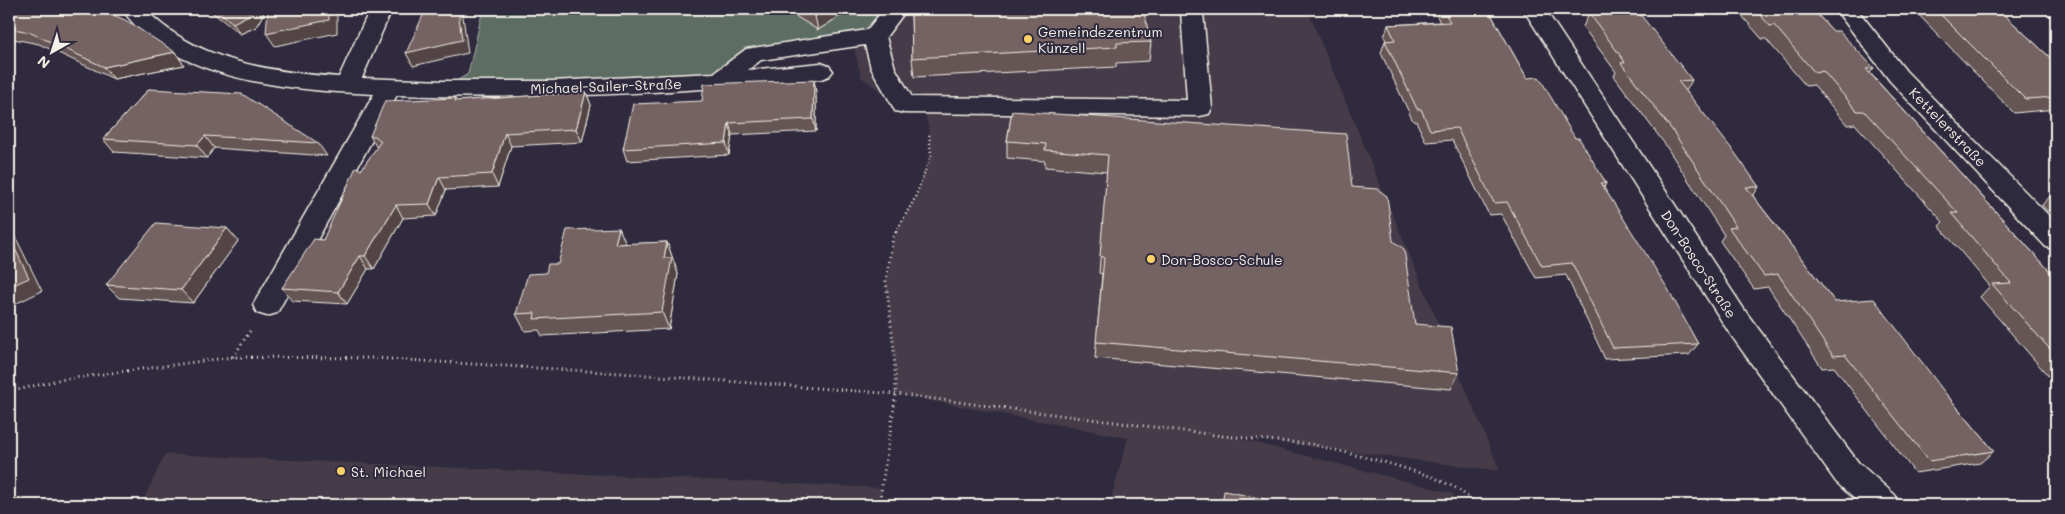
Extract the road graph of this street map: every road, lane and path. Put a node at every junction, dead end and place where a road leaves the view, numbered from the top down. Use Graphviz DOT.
graph roads {
  1 [pos="133,9"];
  2 [pos="381,9"];
  3 [pos="896,9"];
  4 [pos="1195,9"];
  5 [pos="1534,9"];
  6 [pos="1846,9"];
  7 [pos="874,36"];
  8 [pos="821,71"];
  9 [pos="719,81"];
  10 [pos="347,86"];
  11 [pos="390,88"];
  12 [pos="928,105"];
  13 [pos="2056,240"];
  14 [pos="266,305"];
  15 [pos="9,392"];
  16 [pos="896,394"];
  17 [pos="879,505"];
  18 [pos="1479,505"];
  19 [pos="1883,505"];
  1 -- 10 [label="street, Michael-Sailer-Straße"];
  2 -- 10 [label="street"];
  3 -- 7 [label="street"];
  4 -- 12 [label="street"];
  5 -- 19 [label="street, Don-Bosco-Straße"];
  6 -- 13 [label="street, Kettelerstraße"];
  7 -- 9 [label="street"];
  7 -- 12 [label="street"];
  8 -- 9 [label="street, Michael-Sailer-Straße"];
  9 -- 11 [label="street, Michael-Sailer-Straße"];
  10 -- 11 [label="street, Michael-Sailer-Straße"];
  11 -- 14 [label="street"];
  12 -- 16 [label="path"];
  15 -- 16 [label="path"];
  16 -- 17 [label="path"];
  16 -- 18 [label="path"];
}
